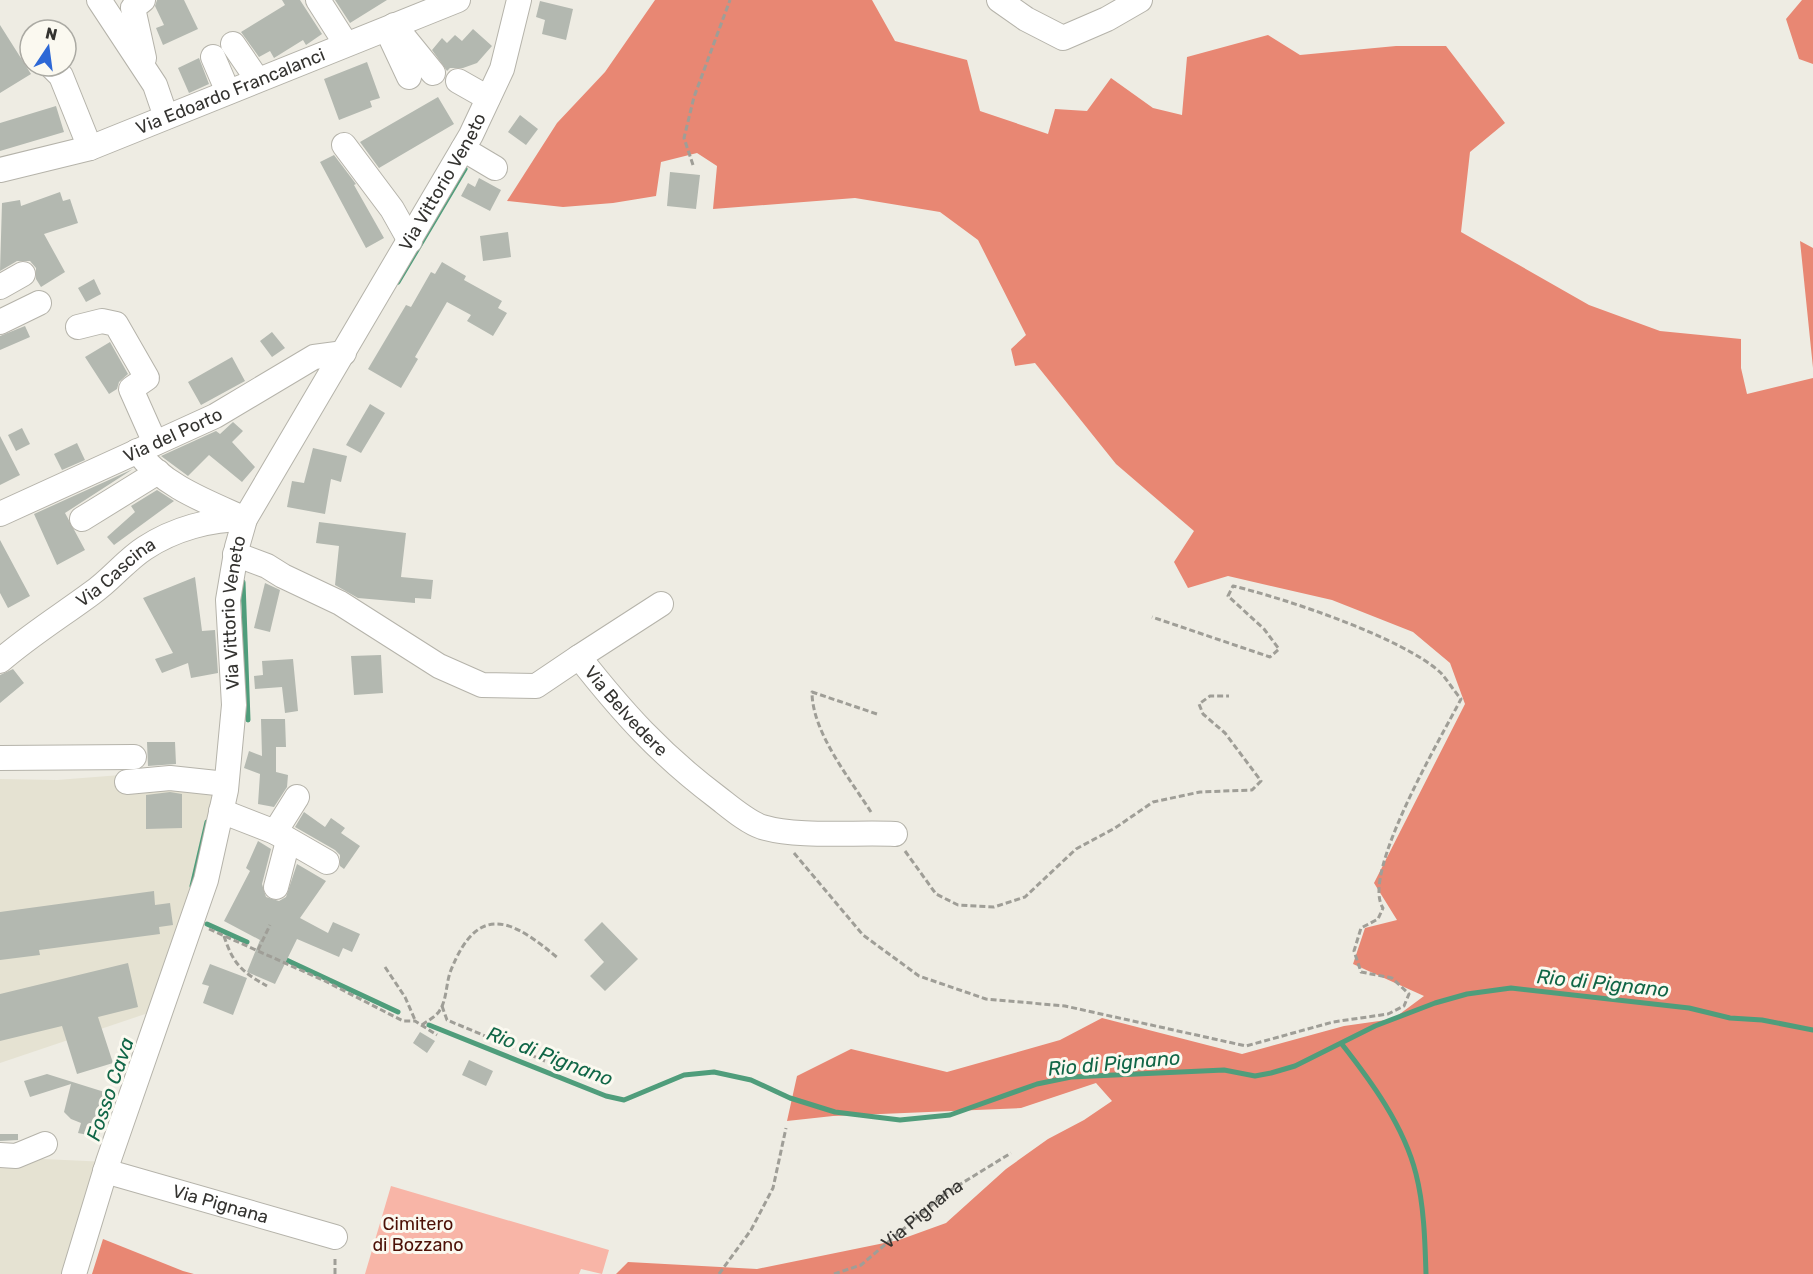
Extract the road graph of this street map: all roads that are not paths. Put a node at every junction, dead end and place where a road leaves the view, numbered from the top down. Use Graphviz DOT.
graph roads {
  1 [pos="99,0"];
  2 [pos="143,0"];
  3 [pos="318,0"];
  4 [pos="458,0"];
  5 [pos="519,0"];
  6 [pos="1000,0"];
  7 [pos="1140,0"];
  8 [pos="390,26"];
  9 [pos="346,44"];
  10 [pos="147,72"];
  11 [pos="433,73"];
  12 [pos="409,77"];
  13 [pos="62,78"];
  14 [pos="257,79"];
  15 [pos="458,81"];
  16 [pos="228,92"];
  17 [pos="488,98"];
  18 [pos="166,117"];
  19 [pos="345,145"];
  20 [pos="90,148"];
  21 [pos="0,170"];
  22 [pos="410,241"];
  23 [pos="23,274"];
  24 [pos="0,287"];
  25 [pos="39,303"];
  26 [pos="0,322"];
  27 [pos="78,327"];
  28 [pos="344,353"];
  29 [pos="146,447"];
  30 [pos="158,472"];
  31 [pos="0,514"];
  32 [pos="82,519"];
  33 [pos="245,519"];
  34 [pos="235,554"];
  35 [pos="661,604"];
  36 [pos="579,657"];
  37 [pos="0,661"];
  38 [pos="134,757"];
  39 [pos="0,758"];
  40 [pos="186,768"];
  41 [pos="227,773"];
  42 [pos="127,782"];
  43 [pos="297,797"];
  44 [pos="221,811"];
  45 [pos="895,834"];
  46 [pos="282,836"];
  47 [pos="327,862"];
  48 [pos="276,887"];
  49 [pos="45,1144"];
  50 [pos="0,1155"];
  51 [pos="105,1171"];
  52 [pos="335,1238"];
  53 [pos="74,1274"];
  1 -- 10 [label="street"];
  2 -- 10 [label="street"];
  3 -- 9 [label="street"];
  4 -- 8 [label="street, Via Edoardo Francalanci"];
  5 -- 17 [label="street, Via Vittorio Veneto"];
  6 -- 7 [label="street"];
  8 -- 9 [label="street, Via Edoardo Francalanci"];
  8 -- 11 [label="street"];
  8 -- 12 [label="street"];
  9 -- 14 [label="street, Via Edoardo Francalanci"];
  10 -- 18 [label="street"];
  13 -- 20 [label="street"];
  14 -- 16 [label="street, Via Edoardo Francalanci"];
  14 -- 16 [label="street"];
  15 -- 17 [label="street"];
  16 -- 18 [label="street, Via Edoardo Francalanci"];
  17 -- 22 [label="street, Via Vittorio Veneto"];
  18 -- 20 [label="street, Via Edoardo Francalanci"];
  19 -- 22 [label="street"];
  20 -- 21 [label="street, Via Edoardo Francalanci"];
  22 -- 28 [label="street, Via Vittorio Veneto"];
  23 -- 24 [label="street"];
  25 -- 26 [label="street"];
  27 -- 29 [label="street"];
  28 -- 29 [label="street, Via del Porto"];
  28 -- 33 [label="street, Via Vittorio Veneto"];
  29 -- 30 [label="street"];
  29 -- 31 [label="street, Via del Porto"];
  30 -- 32 [label="street"];
  30 -- 33 [label="street"];
  33 -- 34 [label="street, Via Vittorio Veneto"];
  33 -- 37 [label="street, Via Cascina"];
  34 -- 36 [label="street, Via Belvedere"];
  34 -- 41 [label="street, Via Vittorio Veneto"];
  35 -- 36 [label="street"];
  36 -- 45 [label="street, Via Belvedere"];
  38 -- 39 [label="street"];
  40 -- 41 [label="street"];
  41 -- 42 [label="street"];
  41 -- 44 [label="street, Via Vittorio Veneto"];
  43 -- 46 [label="street"];
  44 -- 46 [label="street"];
  44 -- 51 [label="street, Via Vittorio Veneto"];
  46 -- 47 [label="street"];
  46 -- 48 [label="street"];
  49 -- 50 [label="street"];
  51 -- 52 [label="street, Via Pignana"];
  51 -- 53 [label="street, Via Vittorio Veneto"];
}
